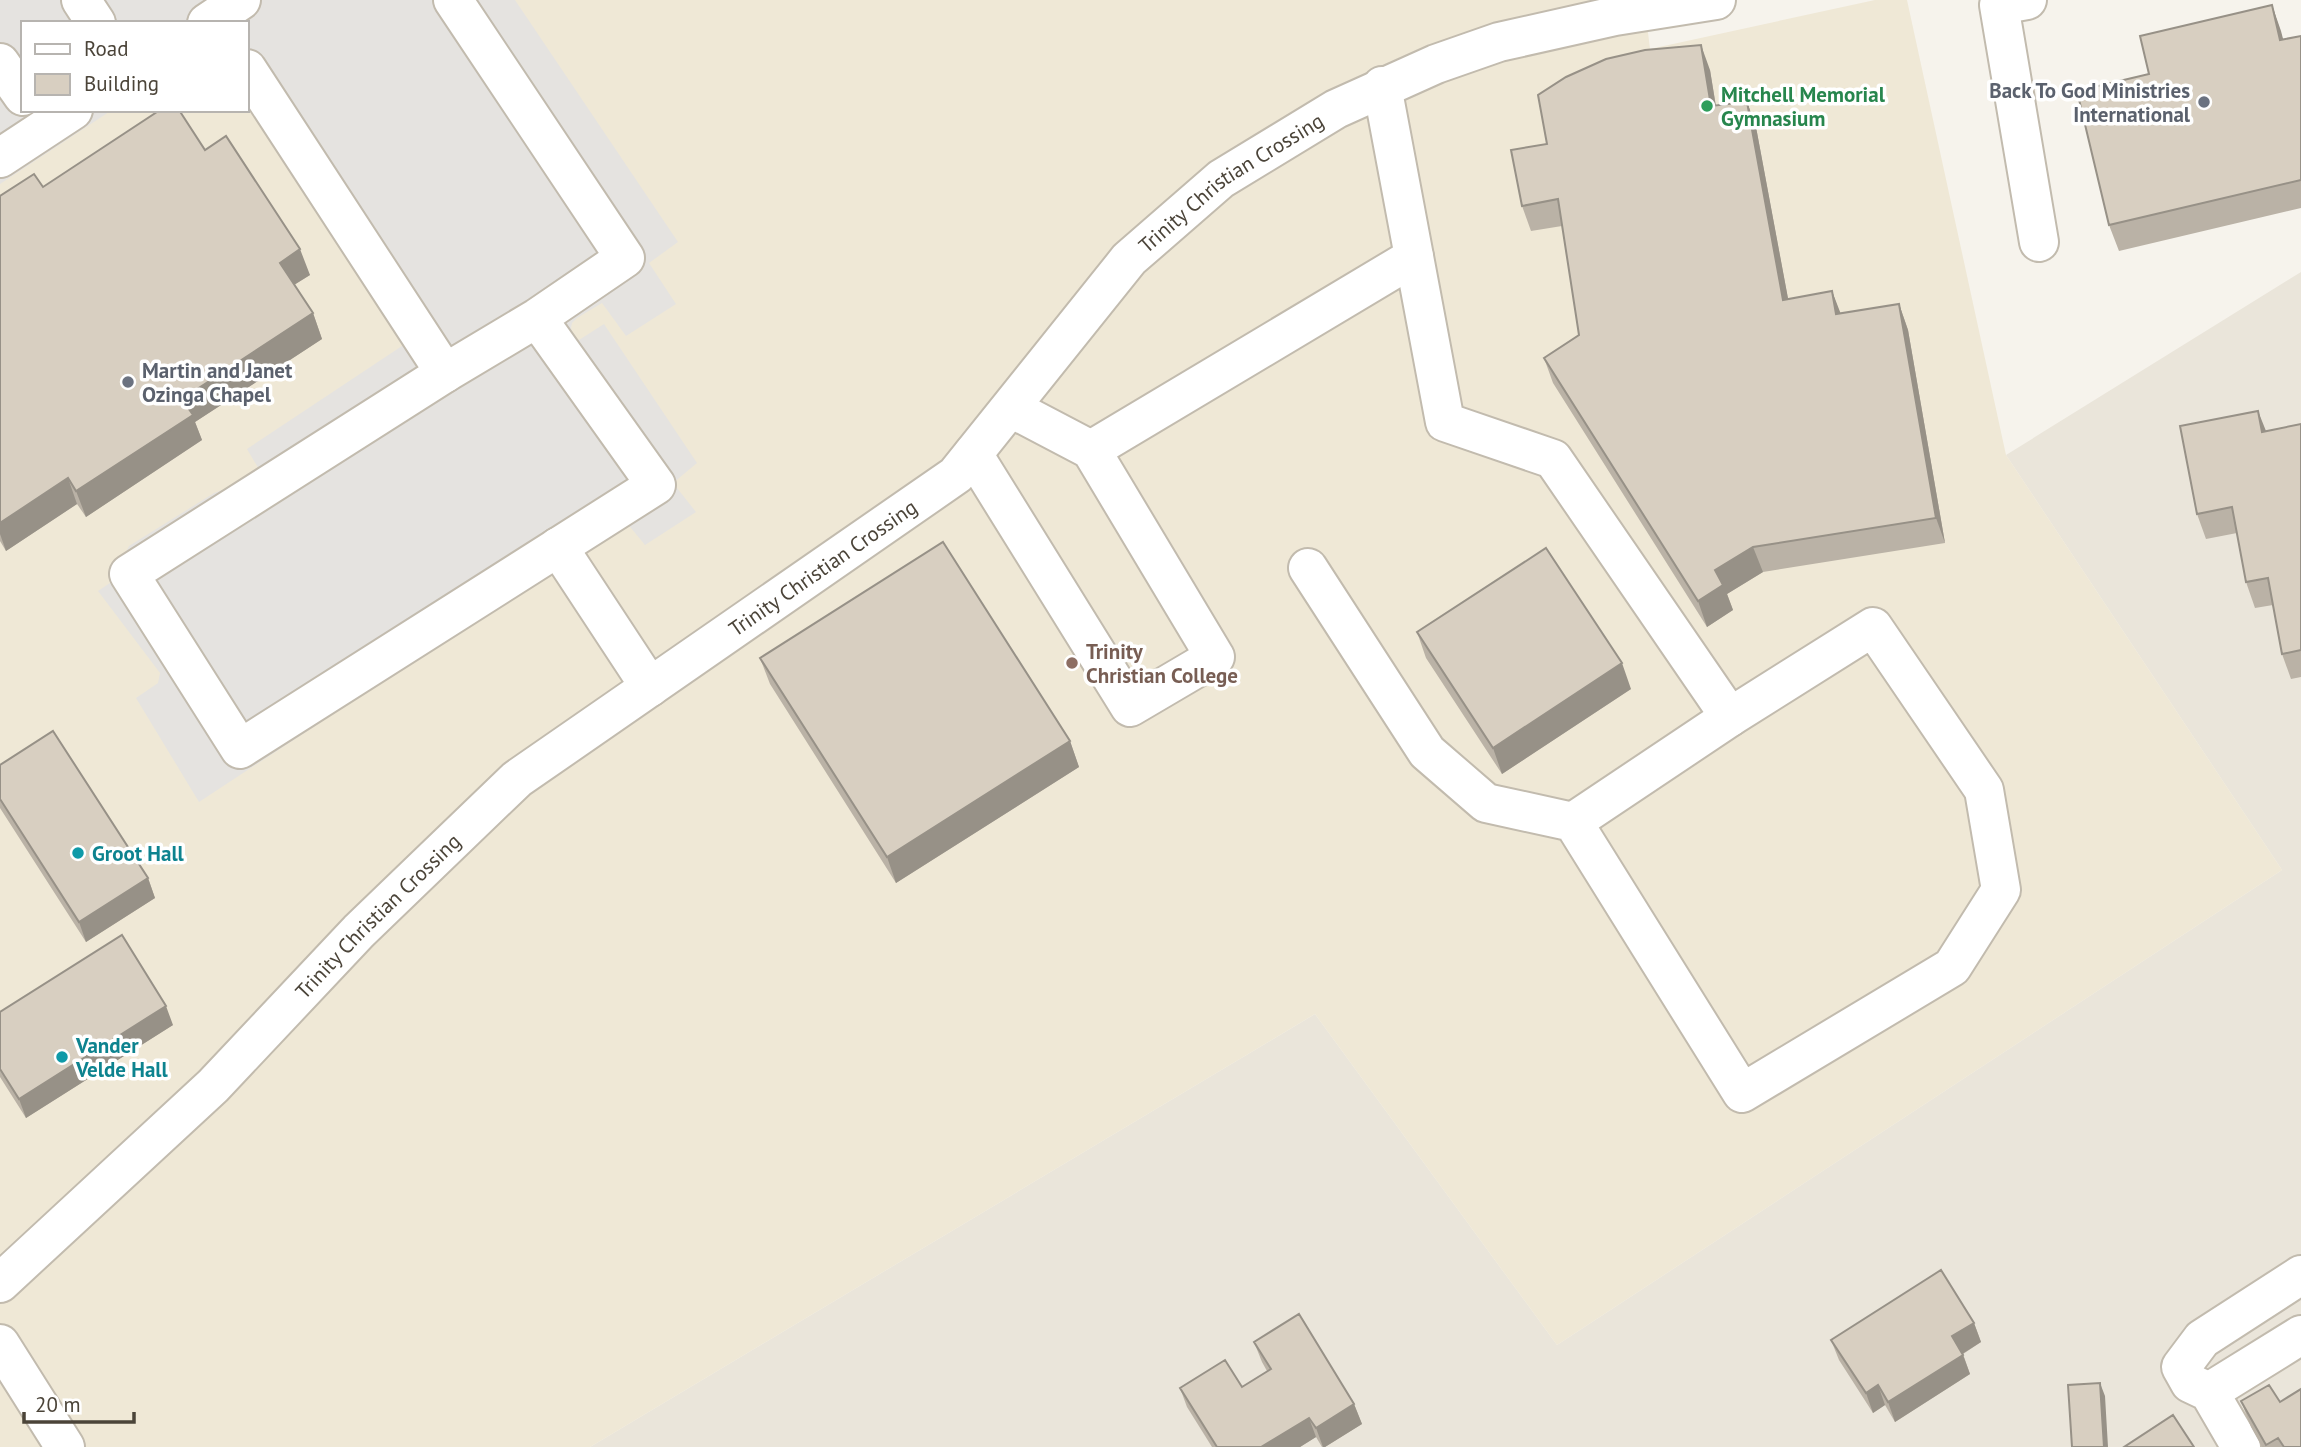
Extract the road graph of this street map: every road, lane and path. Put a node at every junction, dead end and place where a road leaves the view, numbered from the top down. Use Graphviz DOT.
graph roads {
  1 [pos="81,0"];
  2 [pos="453,0"];
  3 [pos="1716,0"];
  4 [pos="2027,0"];
  5 [pos="95,21"];
  6 [pos="0,63"];
  7 [pos="248,71"];
  8 [pos="1382,86"];
  9 [pos="21,93"];
  10 [pos="50,116"];
  11 [pos="0,158"];
  12 [pos="2039,242"];
  13 [pos="1414,257"];
  14 [pos="537,318"];
  15 [pos="445,373"];
  16 [pos="1011,408"];
  17 [pos="1091,450"];
  18 [pos="973,454"];
  19 [pos="558,547"];
  20 [pos="1308,568"];
  21 [pos="650,687"];
  22 [pos="1730,717"];
  23 [pos="1573,822"];
  24 [pos="2301,1275"];
  25 [pos="0,1283"];
  26 [pos="2301,1335"];
  27 [pos="4,1358"];
  28 [pos="2209,1392"];
  29 [pos="65,1447"];
  30 [pos="2241,1447"];
  1 -- 5 [label="street"];
  2 -- 14 [label="street"];
  3 -- 8 [label="street, Trinity Christian Crossing"];
  4 -- 12 [label="street"];
  6 -- 9 [label="street"];
  7 -- 15 [label="street"];
  8 -- 13 [label="street"];
  8 -- 16 [label="street, Trinity Christian Crossing"];
  10 -- 11 [label="street"];
  13 -- 17 [label="street"];
  13 -- 22 [label="street"];
  14 -- 15 [label="street"];
  14 -- 19 [label="street"];
  15 -- 19 [label="street"];
  16 -- 17 [label="street"];
  16 -- 18 [label="street, Trinity Christian Crossing"];
  17 -- 18 [label="street"];
  18 -- 21 [label="street, Trinity Christian Crossing"];
  19 -- 21 [label="street"];
  20 -- 23 [label="street"];
  21 -- 25 [label="street, Trinity Christian Crossing"];
  22 -- 23 [label="street"];
  22 -- 23 [label="street"];
  24 -- 28 [label="street"];
  26 -- 28 [label="street"];
  27 -- 29 [label="street"];
  28 -- 30 [label="street"];
}
